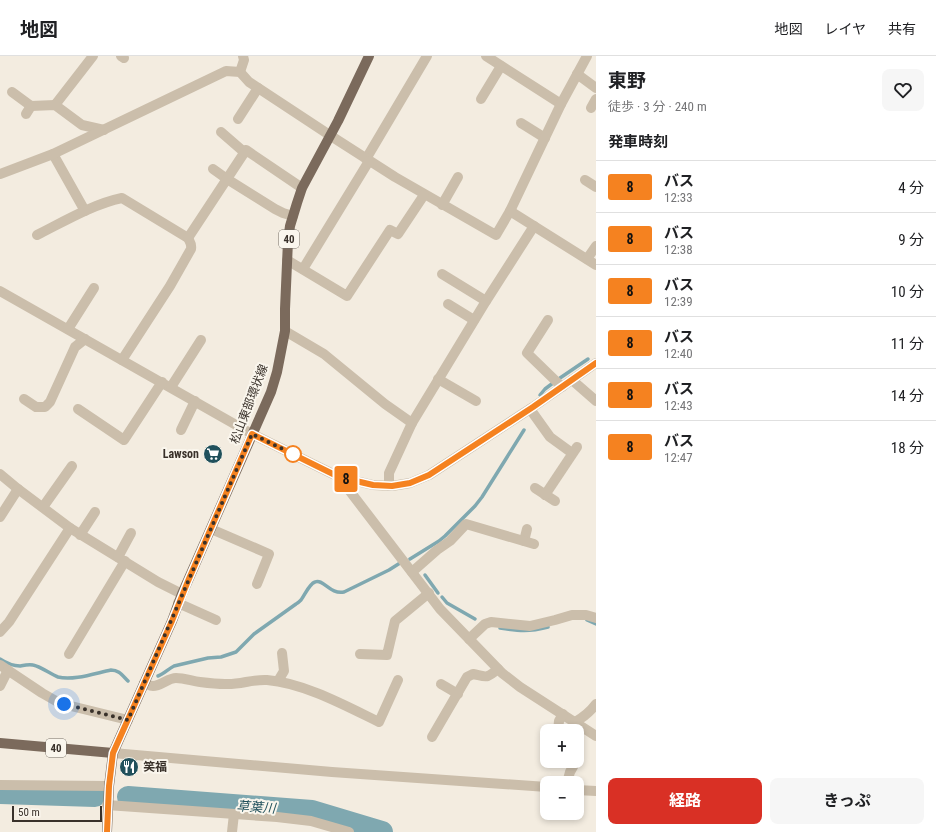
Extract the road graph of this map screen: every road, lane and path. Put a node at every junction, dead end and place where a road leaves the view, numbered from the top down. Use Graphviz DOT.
graph roads {
  1 [pos="93,56"];
  2 [pos="369,56"];
  3 [pos="427,56"];
  4 [pos="486,56"];
  5 [pos="587,56"];
  6 [pos="246,57"];
  7 [pos="501,66"];
  8 [pos="240,72"];
  9 [pos="577,74"];
  10 [pos="258,88"];
  11 [pos="596,88"];
  12 [pos="12,92"];
  13 [pos="596,98"];
  14 [pos="481,99"];
  15 [pos="561,104"];
  16 [pos="55,105"];
  17 [pos="591,108"];
  18 [pos="238,119"];
  19 [pos="521,124"];
  20 [pos="104,130"];
  21 [pos="221,132"];
  22 [pos="331,136"];
  23 [pos="545,138"];
  24 [pos="244,152"];
  25 [pos="53,154"];
  26 [pos="367,160"];
  27 [pos="213,169"];
  28 [pos="0,174"];
  29 [pos="458,177"];
  30 [pos="227,178"];
  31 [pos="585,180"];
  32 [pos="596,187"];
  33 [pos="302,188"];
  34 [pos="424,195"];
  35 [pos="442,205"];
  36 [pos="85,211"];
  37 [pos="510,211"];
  38 [pos="293,216"];
  39 [pos="534,226"];
  40 [pos="37,235"];
  41 [pos="188,238"];
  42 [pos="596,246"];
  43 [pos="287,260"];
  44 [pos="587,260"];
  45 [pos="596,266"];
  46 [pos="303,269"];
  47 [pos="442,274"];
  48 [pos="94,288"];
  49 [pos="0,291"];
  50 [pos="486,301"];
  51 [pos="448,304"];
  52 [pos="474,320"];
  53 [pos="548,320"];
  54 [pos="68,329"];
  55 [pos="285,331"];
  56 [pos="85,339"];
  57 [pos="201,340"];
  58 [pos="122,360"];
  59 [pos="596,363"];
  60 [pos="438,379"];
  61 [pos="572,380"];
  62 [pos="162,382"];
  63 [pos="562,387"];
  64 [pos="171,388"];
  65 [pos="24,399"];
  66 [pos="476,401"];
  67 [pos="596,401"];
  68 [pos="196,402"];
  69 [pos="78,409"];
  70 [pos="530,409"];
  71 [pos="412,423"];
  72 [pos="181,430"];
  73 [pos="252,434"];
  74 [pos="72,466"];
  75 [pos="0,474"];
  76 [pos="339,477"];
  77 [pos="389,486"];
  78 [pos="535,488"];
  79 [pos="18,489"];
  80 [pos="545,494"];
  81 [pos="555,501"];
  82 [pos="43,507"];
  83 [pos="95,512"];
  84 [pos="0,517"];
  85 [pos="70,528"];
  86 [pos="211,529"];
  87 [pos="528,529"];
  88 [pos="132,533"];
  89 [pos="80,534"];
  90 [pos="524,541"];
  91 [pos="534,544"];
  92 [pos="122,560"];
  93 [pos="412,572"];
  94 [pos="257,584"];
  95 [pos="429,593"];
  96 [pos="180,598"];
  97 [pos="596,618"];
  98 [pos="216,620"];
  99 [pos="0,632"];
  100 [pos="469,639"];
  101 [pos="282,653"];
  102 [pos="69,654"];
  103 [pos="360,654"];
  104 [pos="4,668"];
  105 [pos="498,669"];
  106 [pos="398,680"];
  107 [pos="278,681"];
  108 [pos="144,683"];
  109 [pos="441,684"];
  110 [pos="0,686"];
  111 [pos="458,694"];
  112 [pos="596,704"];
  113 [pos="563,714"];
  114 [pos="128,720"];
  115 [pos="575,722"];
  116 [pos="559,724"];
  117 [pos="596,736"];
  118 [pos="432,737"];
  119 [pos="0,743"];
  120 [pos="113,753"];
  121 [pos="0,785"];
  122 [pos="109,786"];
  123 [pos="540,787"];
  124 [pos="584,790"];
  125 [pos="596,791"];
  126 [pos="107,805"];
  127 [pos="234,814"];
  128 [pos="344,831"];
  129 [pos="107,832"];
  130 [pos="232,832"];
  1 -- 16 [label="street"];
  2 -- 22 [label="main road, 松山東部環状線 / 40"];
  3 -- 26 [label="street"];
  4 -- 7 [label="street"];
  5 -- 9 [label="street"];
  6 -- 8 [label="street"];
  7 -- 14 [label="street"];
  7 -- 15 [label="street"];
  8 -- 10 [label="street"];
  8 -- 20 [label="street"];
  9 -- 11 [label="street"];
  9 -- 15 [label="street"];
  10 -- 18 [label="street"];
  10 -- 22 [label="street"];
  12 -- 16 [label="street"];
  13 -- 17 [label="street"];
  15 -- 23 [label="street"];
  16 -- 20 [label="street"];
  19 -- 23 [label="street"];
  20 -- 25 [label="street"];
  21 -- 24 [label="street"];
  22 -- 26 [label="street"];
  22 -- 33 [label="main road, 松山東部環状線 / 40"];
  23 -- 37 [label="street"];
  24 -- 30 [label="street"];
  24 -- 33 [label="street"];
  25 -- 28 [label="street"];
  25 -- 36 [label="street"];
  26 -- 34 [label="street"];
  26 -- 46 [label="street"];
  27 -- 30 [label="street"];
  29 -- 35 [label="street"];
  30 -- 38 [label="street"];
  30 -- 41 [label="street"];
  31 -- 32 [label="street"];
  33 -- 38 [label="main road, 松山東部環状線 / 40"];
  34 -- 35 [label="street"];
  34 -- 46 [label="street"];
  35 -- 37 [label="street"];
  36 -- 40 [label="street"];
  36 -- 41 [label="street"];
  37 -- 39 [label="street"];
  38 -- 43 [label="main road, 松山東部環状線 / 40"];
  39 -- 44 [label="street"];
  39 -- 50 [label="street"];
  41 -- 58 [label="street"];
  42 -- 44 [label="street"];
  43 -- 46 [label="street"];
  43 -- 55 [label="main road, 松山東部環状線 / 40"];
  44 -- 45 [label="street"];
  47 -- 50 [label="street"];
  48 -- 54 [label="street"];
  49 -- 54 [label="street"];
  50 -- 52 [label="street"];
  51 -- 52 [label="street"];
  52 -- 60 [label="street"];
  53 -- 63 [label="street"];
  54 -- 56 [label="street"];
  55 -- 71 [label="street"];
  55 -- 73 [label="main road, 松山東部環状線 / 40"];
  56 -- 58 [label="street"];
  56 -- 65 [label="street"];
  57 -- 64 [label="street"];
  58 -- 62 [label="street"];
  59 -- 61 [label="street"];
  60 -- 66 [label="street"];
  60 -- 71 [label="street"];
  61 -- 63 [label="street"];
  61 -- 67 [label="street"];
  62 -- 64 [label="street"];
  62 -- 69 [label="street"];
  63 -- 70 [label="street"];
  64 -- 68 [label="street"];
  68 -- 72 [label="street"];
  68 -- 73 [label="street"];
  70 -- 77 [label="street"];
  70 -- 80 [label="street"];
  71 -- 77 [label="street"];
  73 -- 76 [label="street"];
  73 -- 86 [label="main road, 松山東部環状線 / 40"];
  74 -- 82 [label="street"];
  75 -- 79 [label="street"];
  76 -- 77 [label="street"];
  76 -- 93 [label="street"];
  78 -- 80 [label="street"];
  79 -- 82 [label="street"];
  79 -- 84 [label="street"];
  80 -- 81 [label="street"];
  82 -- 85 [label="street"];
  83 -- 89 [label="street"];
  85 -- 89 [label="street"];
  85 -- 99 [label="street"];
  86 -- 94 [label="street"];
  86 -- 96 [label="main road, 松山東部環状線 / 40"];
  87 -- 90 [label="street"];
  88 -- 92 [label="street"];
  89 -- 92 [label="street"];
  90 -- 91 [label="street"];
  90 -- 93 [label="street"];
  92 -- 96 [label="street"];
  92 -- 102 [label="street"];
  93 -- 95 [label="street"];
  95 -- 100 [label="street"];
  95 -- 103 [label="street"];
  96 -- 98 [label="street"];
  96 -- 108 [label="main road, 松山東部環状線 / 40"];
  97 -- 100 [label="street"];
  100 -- 105 [label="street"];
  101 -- 107 [label="street"];
  104 -- 110 [label="street"];
  104 -- 114 [label="street"];
  105 -- 111 [label="street"];
  105 -- 113 [label="street"];
  106 -- 107 [label="street"];
  107 -- 108 [label="street"];
  108 -- 114 [label="main road, 松山東部環状線 / 40"];
  109 -- 111 [label="street"];
  111 -- 118 [label="street"];
  112 -- 115 [label="street"];
  113 -- 115 [label="street"];
  113 -- 116 [label="street"];
  114 -- 120 [label="main road, 松山東部環状線 / 40"];
  115 -- 117 [label="street"];
  119 -- 120 [label="main road, 40"];
  120 -- 122 [label="main road, 松山東部環状線 / 40"];
  120 -- 123 [label="street"];
  121 -- 122 [label="street"];
  122 -- 126 [label="main road, 松山東部環状線 / 40"];
  124 -- 125 [label="street"];
  126 -- 127 [label="street"];
  126 -- 129 [label="main road, 松山東部環状線 / 40"];
  127 -- 128 [label="street"];
  127 -- 130 [label="street"];
}
